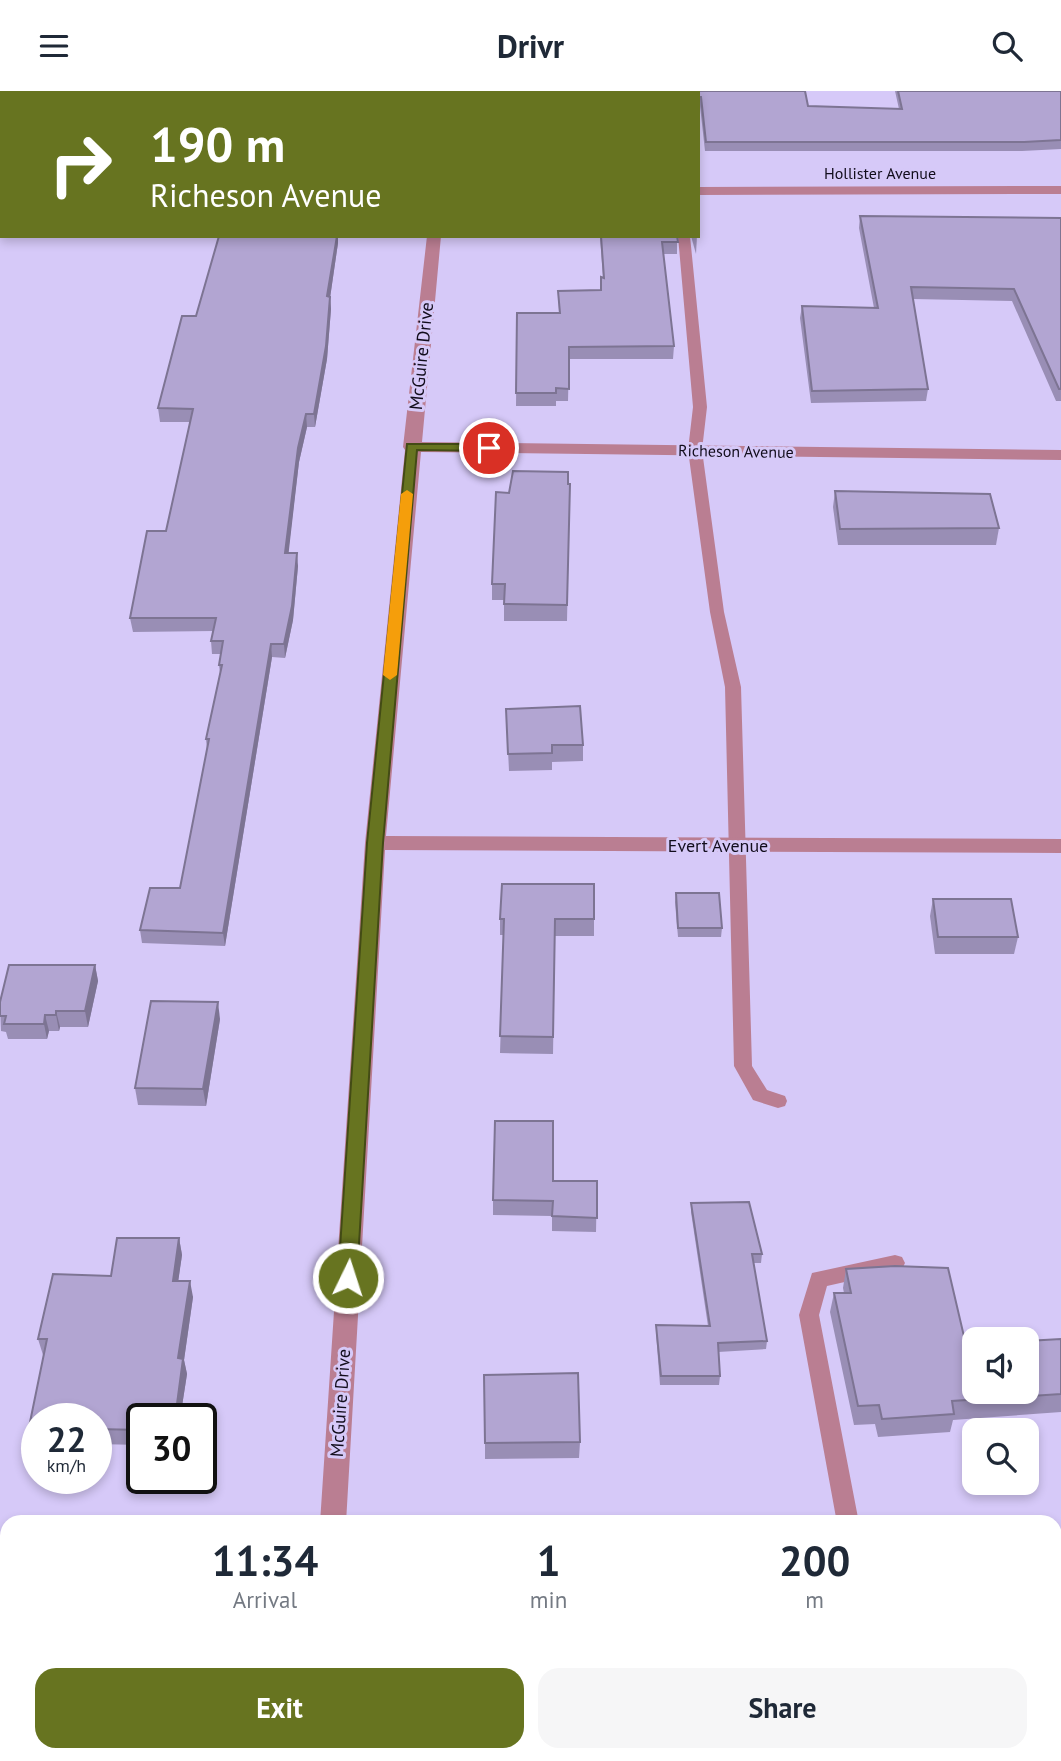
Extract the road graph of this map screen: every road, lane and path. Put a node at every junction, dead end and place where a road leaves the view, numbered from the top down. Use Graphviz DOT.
graph roads {
  1 [pos="1061,190"];
  2 [pos="700,191"];
  3 [pos="434,238"];
  4 [pos="684,238"];
  5 [pos="411,447"];
  6 [pos="695,450"];
  7 [pos="1061,455"];
  8 [pos="375,843"];
  9 [pos="738,845"];
  10 [pos="1061,846"];
  11 [pos="778,1101"];
  12 [pos="895,1263"];
  13 [pos="333,1515"];
  14 [pos="846,1515"];
  1 -- 2 [label="street, Hollister Avenue"];
  3 -- 5 [label="street, McGuire Drive"];
  4 -- 6 [label="lane"];
  5 -- 6 [label="street, Richeson Avenue"];
  5 -- 8 [label="street, McGuire Drive"];
  6 -- 7 [label="street, Richeson Avenue"];
  6 -- 9 [label="lane"];
  8 -- 9 [label="street, Evert Avenue"];
  8 -- 13 [label="street, McGuire Drive"];
  9 -- 10 [label="street, Evert Avenue"];
  9 -- 11 [label="lane"];
  12 -- 14 [label="lane"];
}
